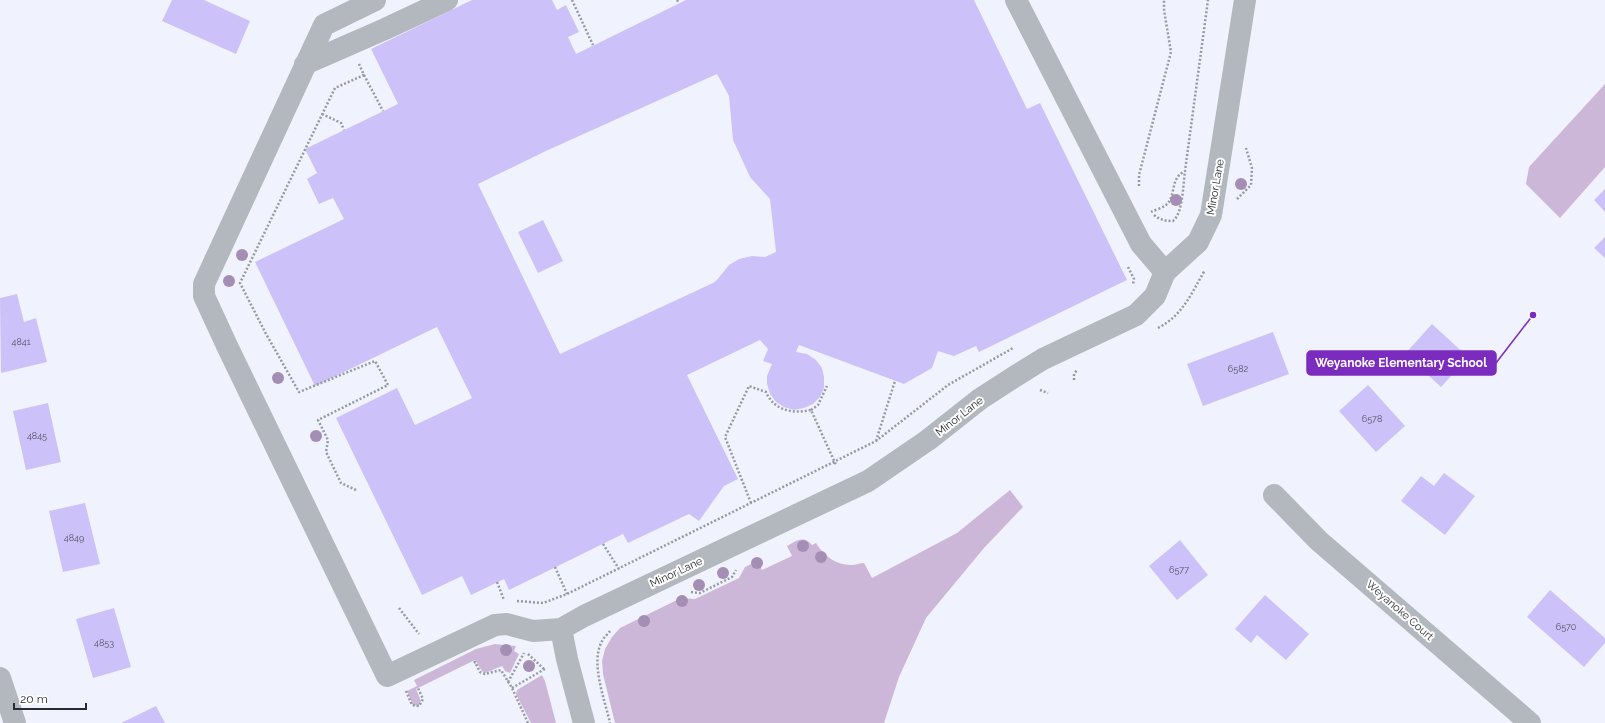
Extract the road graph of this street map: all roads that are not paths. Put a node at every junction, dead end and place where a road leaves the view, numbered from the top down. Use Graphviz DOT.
graph roads {
  1 [pos="336,0"];
  2 [pos="375,0"];
  3 [pos="447,0"];
  4 [pos="1016,0"];
  5 [pos="1245,0"];
  6 [pos="324,25"];
  7 [pos="305,64"];
  8 [pos="1165,272"];
  9 [pos="1274,495"];
  10 [pos="561,629"];
  11 [pos="0,678"];
  12 [pos="15,723"];
  13 [pos="584,723"];
  14 [pos="1530,723"];
  1 -- 6 [label="street"];
  2 -- 6 [label="street"];
  3 -- 7 [label="street"];
  4 -- 8 [label="street"];
  5 -- 8 [label="street, Minor Lane"];
  6 -- 7 [label="street"];
  7 -- 10 [label="street"];
  8 -- 10 [label="street, Minor Lane"];
  9 -- 14 [label="street, Weyanoke Court"];
  10 -- 13 [label="street"];
  11 -- 12 [label="street"];
}
